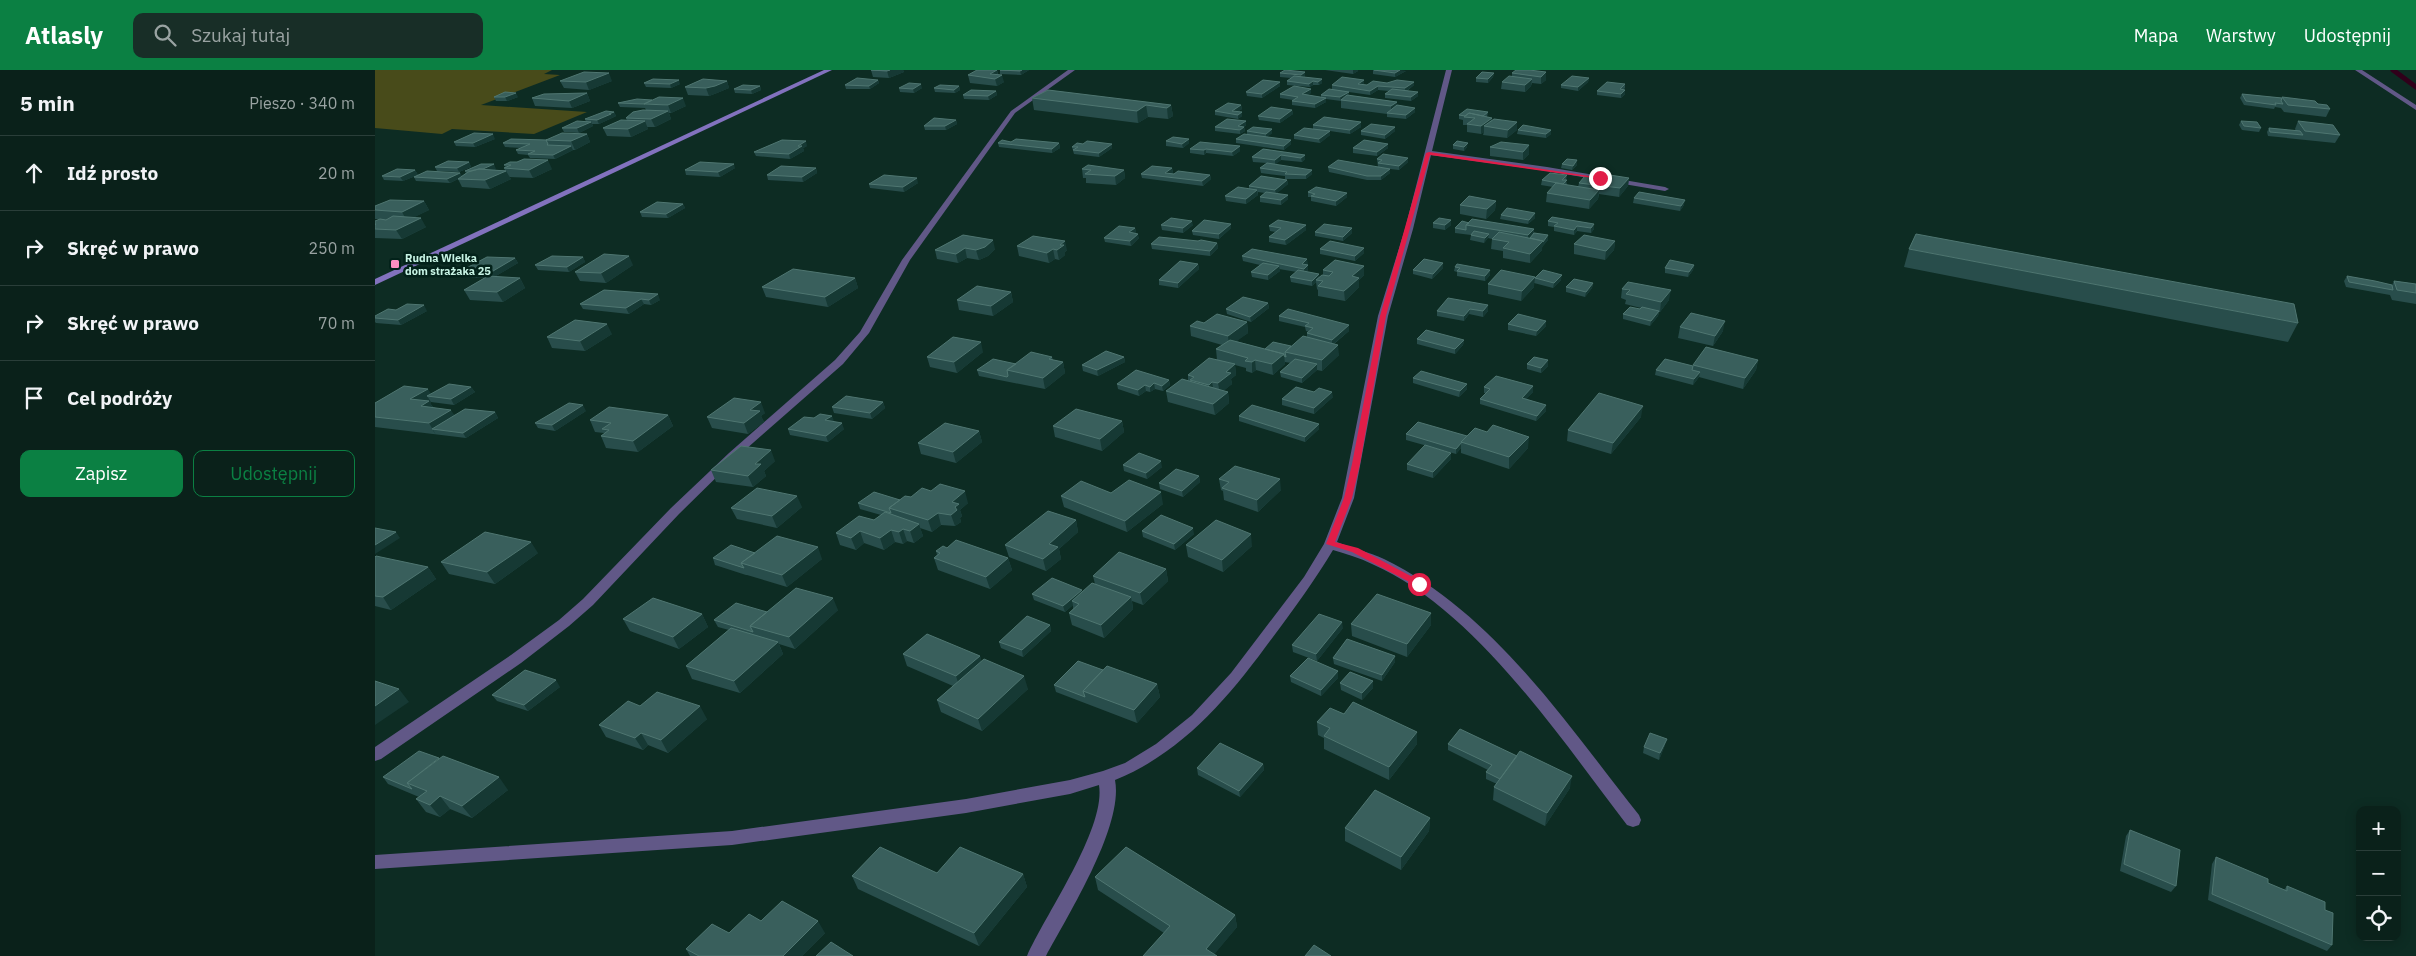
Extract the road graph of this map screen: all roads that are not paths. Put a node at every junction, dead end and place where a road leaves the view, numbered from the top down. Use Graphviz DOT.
graph roads {
  1 [pos="829,70"];
  2 [pos="1072,70"];
  3 [pos="1449,70"];
  4 [pos="2358,70"];
  5 [pos="2416,108"];
  6 [pos="1429,153"];
  7 [pos="1665,189"];
  8 [pos="375,282"];
  9 [pos="1330,544"];
  10 [pos="375,755"];
  11 [pos="1107,777"];
  12 [pos="1633,820"];
  13 [pos="375,862"];
  14 [pos="1037,956"];
  1 -- 8 [label="street"];
  2 -- 10 [label="street"];
  3 -- 6 [label="street"];
  4 -- 5 [label="street"];
  6 -- 7 [label="street"];
  6 -- 9 [label="street"];
  9 -- 11 [label="street"];
  9 -- 12 [label="street"];
  11 -- 13 [label="street"];
  11 -- 14 [label="street"];
}
